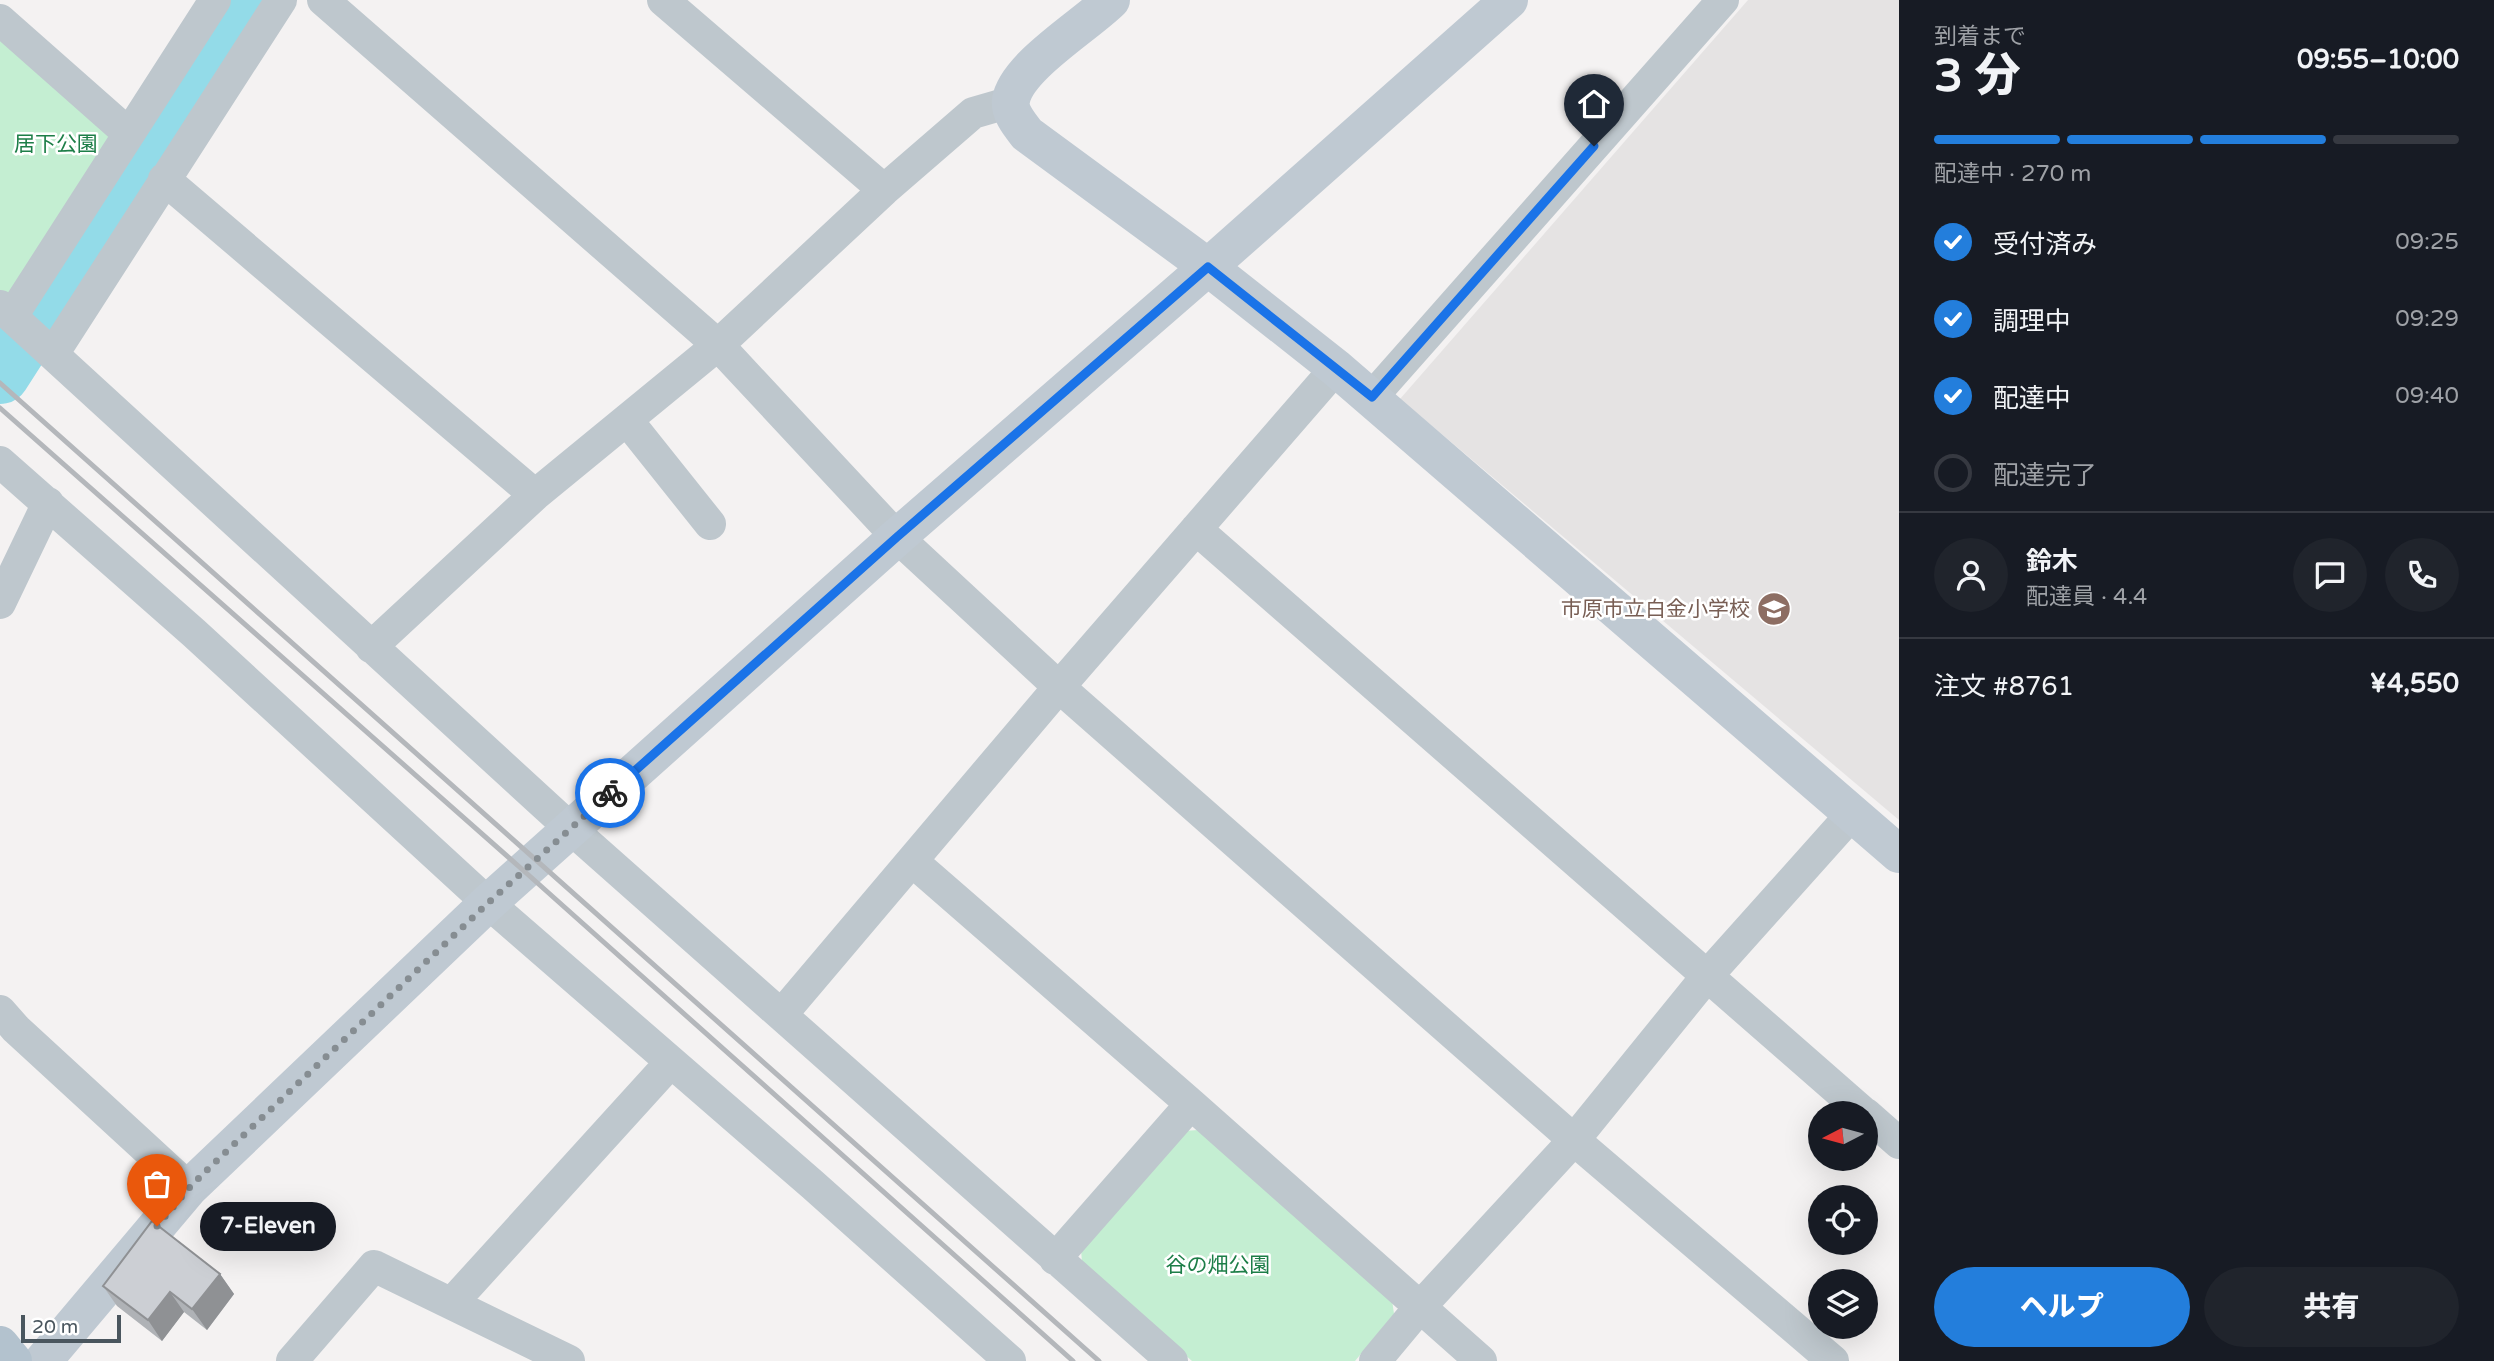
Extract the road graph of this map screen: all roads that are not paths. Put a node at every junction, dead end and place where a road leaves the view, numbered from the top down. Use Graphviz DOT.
graph roads {
  1 [pos="215,0"];
  2 [pos="281,0"];
  3 [pos="323,0"];
  4 [pos="663,0"];
  5 [pos="1111,0"];
  6 [pos="1508,0"];
  7 [pos="1723,0"];
  8 [pos="0,20"];
  9 [pos="1011,102"];
  10 [pos="128,133"];
  11 [pos="164,180"];
  12 [pos="884,190"];
  13 [pos="1208,267"];
  14 [pos="6,311"];
  15 [pos="718,345"];
  16 [pos="53,354"];
  17 [pos="1336,368"];
  18 [pos="1372,397"];
  19 [pos="627,420"];
  20 [pos="0,461"];
  21 [pos="535,495"];
  22 [pos="48,503"];
  23 [pos="710,524"];
  24 [pos="1196,529"];
  25 [pos="897,537"];
  26 [pos="0,603"];
  27 [pos="372,647"];
  28 [pos="1059,687"];
  29 [pos="1852,814"];
  30 [pos="570,828"];
  31 [pos="1899,854"];
  32 [pos="912,861"];
  33 [pos="488,903"];
  34 [pos="1707,976"];
  35 [pos="0,1011"];
  36 [pos="782,1014"];
  37 [pos="671,1062"];
  38 [pos="1850,1101"];
  39 [pos="1191,1104"];
  40 [pos="1878,1125"];
  41 [pos="1574,1140"];
  42 [pos="1899,1143"];
  43 [pos="189,1188"];
  44 [pos="1055,1259"];
  45 [pos="452,1303"];
  46 [pos="1420,1307"];
  47 [pos="0,1345"];
  48 [pos="13,1361"];
  49 [pos="43,1361"];
  50 [pos="292,1361"];
  51 [pos="569,1361"];
  52 [pos="1010,1361"];
  53 [pos="1172,1361"];
  54 [pos="1375,1361"];
  55 [pos="1481,1361"];
  56 [pos="1833,1361"];
  1 -- 10 [label="street"];
  2 -- 11 [label="street"];
  3 -- 15 [label="street"];
  4 -- 12 [label="street"];
  5 -- 9 [label="street"];
  6 -- 13 [label="street"];
  7 -- 18 [label="street"];
  8 -- 10 [label="street"];
  9 -- 12 [label="street"];
  9 -- 13 [label="street"];
  10 -- 14 [label="street"];
  11 -- 16 [label="street"];
  11 -- 21 [label="street"];
  12 -- 15 [label="street"];
  13 -- 17 [label="street"];
  13 -- 25 [label="street"];
  14 -- 16 [label="street"];
  15 -- 19 [label="street"];
  15 -- 25 [label="street"];
  16 -- 27 [label="street"];
  17 -- 18 [label="street"];
  17 -- 24 [label="street"];
  18 -- 29 [label="street"];
  19 -- 21 [label="street"];
  19 -- 23 [label="street"];
  20 -- 22 [label="street"];
  21 -- 27 [label="street"];
  22 -- 26 [label="street"];
  22 -- 33 [label="street"];
  24 -- 28 [label="street"];
  24 -- 34 [label="street"];
  25 -- 28 [label="street"];
  25 -- 30 [label="street"];
  27 -- 30 [label="street"];
  28 -- 32 [label="street"];
  28 -- 41 [label="street"];
  29 -- 31 [label="street"];
  29 -- 34 [label="street"];
  30 -- 33 [label="street"];
  30 -- 36 [label="street"];
  32 -- 36 [label="street"];
  32 -- 39 [label="street"];
  33 -- 37 [label="street"];
  33 -- 43 [label="street"];
  34 -- 38 [label="street"];
  34 -- 41 [label="street"];
  35 -- 43 [label="street"];
  36 -- 44 [label="street"];
  37 -- 45 [label="street"];
  37 -- 52 [label="street"];
  39 -- 44 [label="street"];
  39 -- 46 [label="street"];
  40 -- 42 [label="street"];
  41 -- 46 [label="street"];
  41 -- 56 [label="street"];
  43 -- 49 [label="street"];
  44 -- 53 [label="street"];
  45 -- 50 [label="street"];
  45 -- 51 [label="street"];
  46 -- 54 [label="street"];
  46 -- 55 [label="street"];
  47 -- 48 [label="main road"];
}
